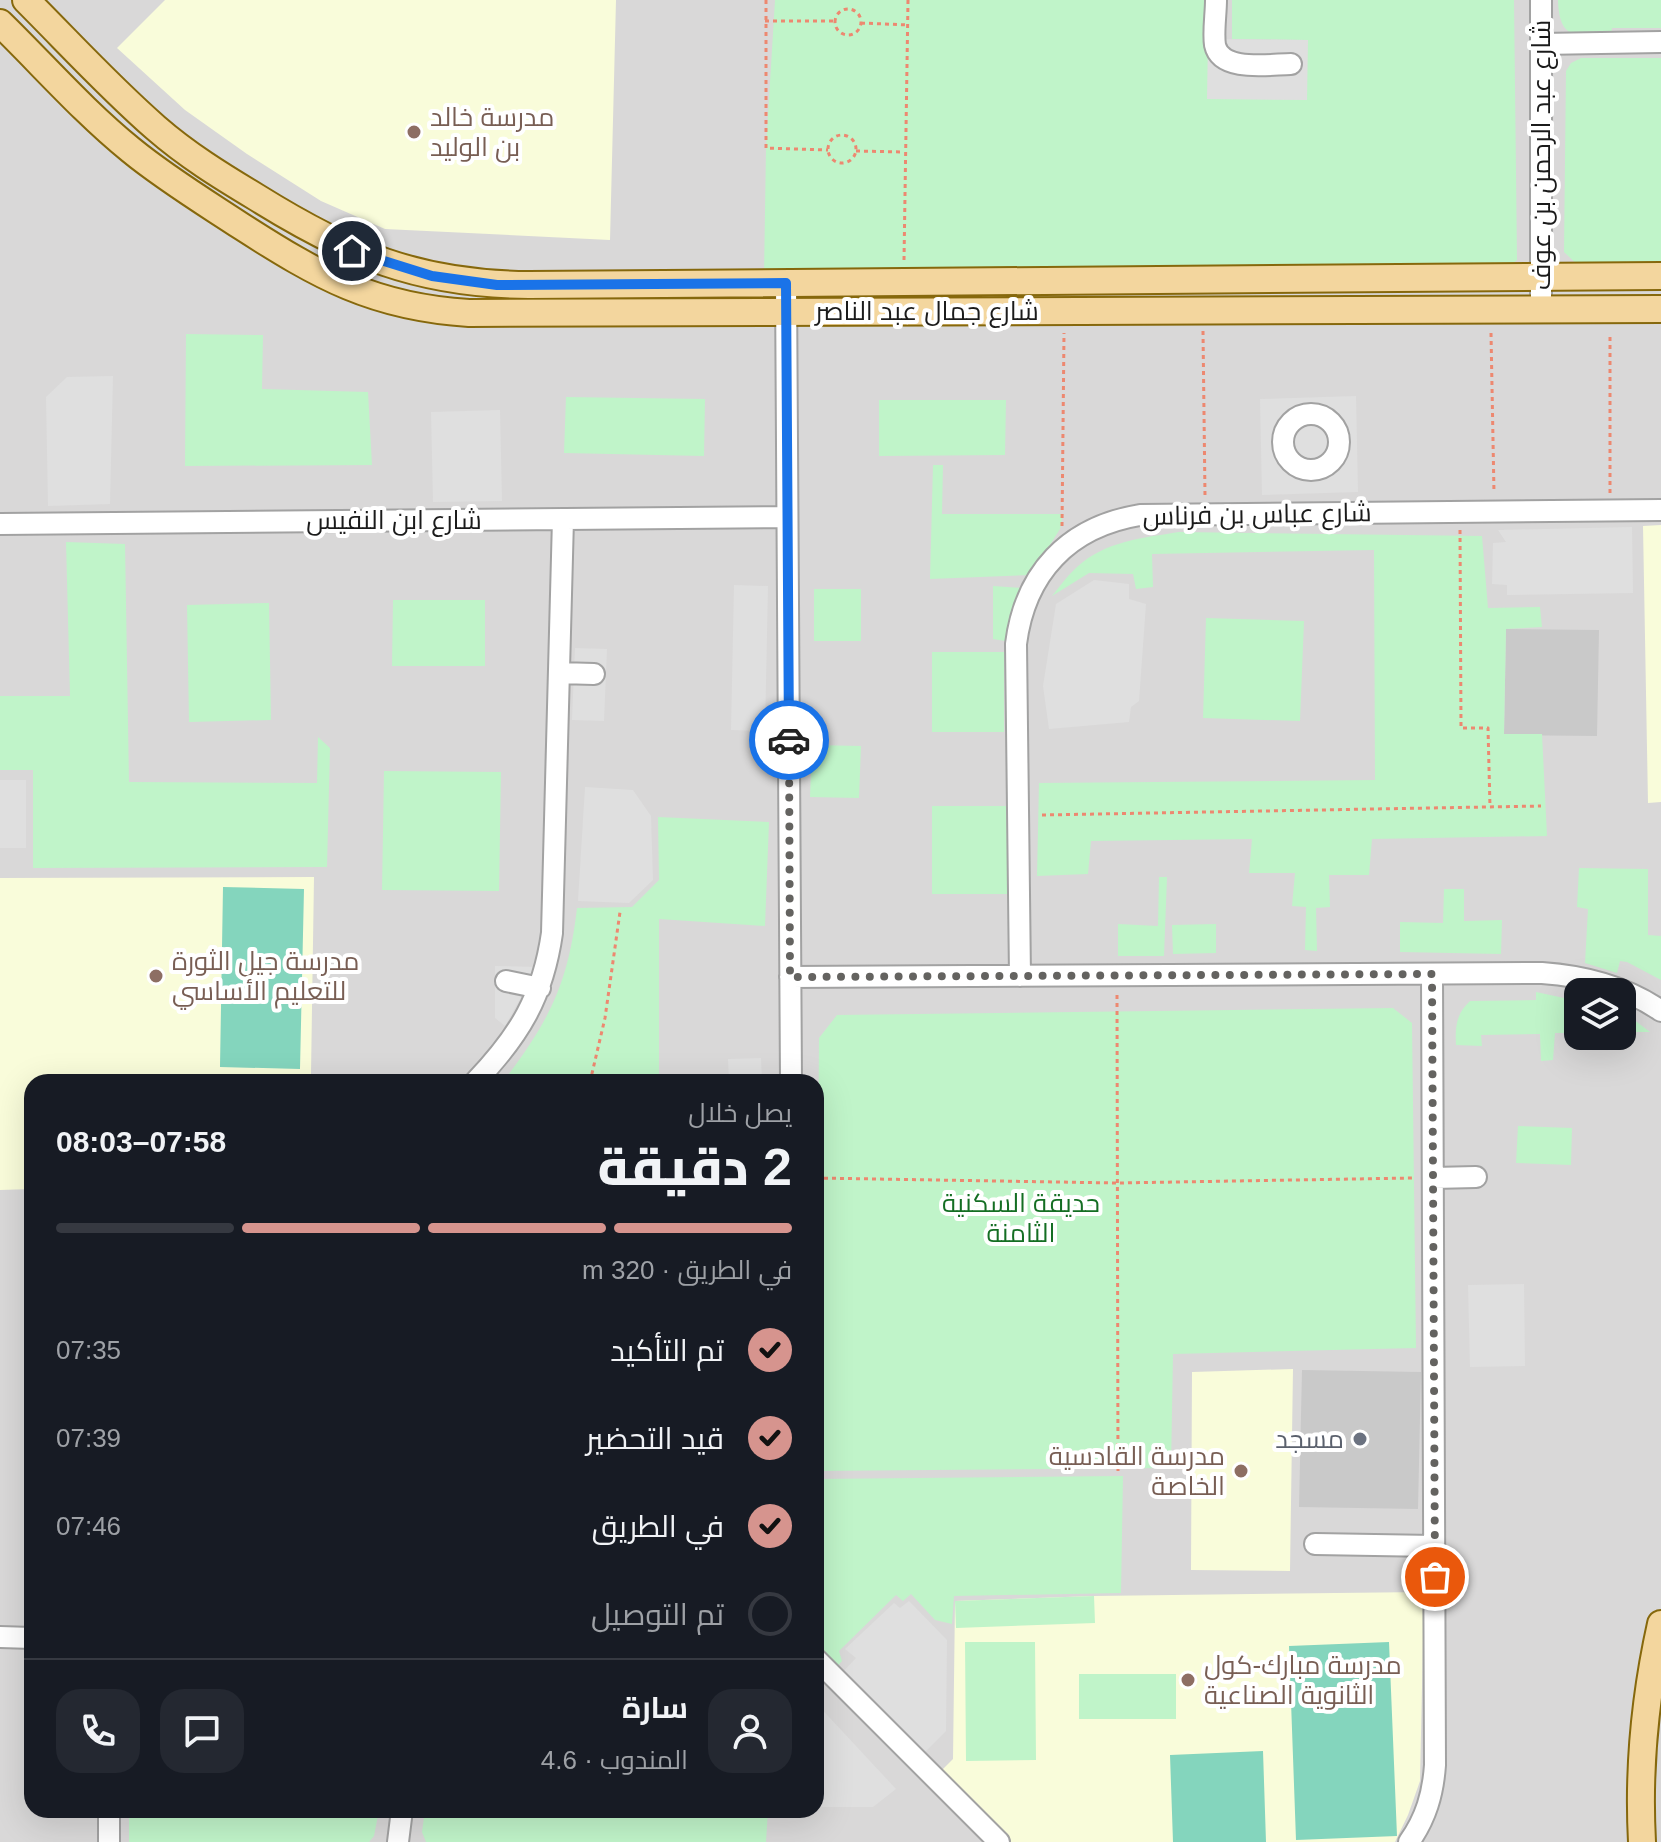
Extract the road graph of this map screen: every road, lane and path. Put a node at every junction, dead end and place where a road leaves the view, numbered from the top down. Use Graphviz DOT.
graph roads {
  1 [pos="766,0"];
  2 [pos="908,0"];
  3 [pos="1216,0"];
  4 [pos="1541,0"];
  5 [pos="30,4"];
  6 [pos="765,21"];
  7 [pos="834,22"];
  8 [pos="861,23"];
  9 [pos="908,25"];
  10 [pos="3,31"];
  11 [pos="1661,42"];
  12 [pos="1541,44"];
  13 [pos="1291,64"];
  14 [pos="828,150"];
  15 [pos="856,151"];
  16 [pos="906,152"];
  17 [pos="1661,276"];
  18 [pos="1541,277"];
  19 [pos="904,282"];
  20 [pos="786,283"];
  21 [pos="1491,309"];
  22 [pos="1541,309"];
  23 [pos="1610,309"];
  24 [pos="1661,309"];
  25 [pos="1203,310"];
  26 [pos="1065,311"];
  27 [pos="786,312"];
  28 [pos="1661,510"];
  29 [pos="1494,511"];
  30 [pos="1610,511"];
  31 [pos="1459,512"];
  32 [pos="1205,514"];
  33 [pos="787,517"];
  34 [pos="563,519"];
  35 [pos="0,524"];
  36 [pos="1062,550"];
  37 [pos="559,673"];
  38 [pos="594,674"];
  39 [pos="1541,806"];
  40 [pos="1490,807"];
  41 [pos="1042,815"];
  42 [pos="620,912"];
  43 [pos="1432,974"];
  44 [pos="1020,976"];
  45 [pos="1116,976"];
  46 [pos="790,977"];
  47 [pos="506,981"];
  48 [pos="540,988"];
  49 [pos="1661,1011"];
  50 [pos="482,1074"];
  51 [pos="592,1074"];
  52 [pos="791,1074"];
  53 [pos="1476,1177"];
  54 [pos="824,1178"];
  55 [pos="1433,1178"];
  56 [pos="1117,1183"];
  57 [pos="1118,1471"];
  58 [pos="1315,1544"];
  59 [pos="1434,1546"];
  60 [pos="1661,1624"];
  61 [pos="0,1637"];
  62 [pos="24,1638"];
  63 [pos="824,1667"];
  64 [pos="109,1818"];
  65 [pos="401,1818"];
  66 [pos="109,1842"];
  67 [pos="398,1842"];
  68 [pos="999,1842"];
  69 [pos="1409,1842"];
  70 [pos="1642,1842"];
  1 -- 6 [label="path"];
  2 -- 9 [label="path"];
  3 -- 13 [label="street"];
  4 -- 12 [label="street, شارع عبد الرحمن بن عوف"];
  5 -- 10 [label="street"];
  5 -- 20 [label="main road, شارع جمال عبد الناصر"];
  6 -- 7 [label="path"];
  6 -- 14 [label="path"];
  7 -- 8 [label="path"];
  7 -- 8 [label="path"];
  8 -- 9 [label="path"];
  9 -- 16 [label="path"];
  10 -- 27 [label="main road, شارع جمال عبد الناصر"];
  11 -- 12 [label="street"];
  12 -- 18 [label="street, شارع عبد الرحمن بن عوف"];
  14 -- 15 [label="path"];
  14 -- 15 [label="path"];
  15 -- 16 [label="path"];
  16 -- 19 [label="path"];
  17 -- 18 [label="main road, شارع جمال عبد الناصر"];
  18 -- 19 [label="main road, شارع جمال عبد الناصر"];
  18 -- 22 [label="street, شارع عبد الرحمن بن عوف"];
  19 -- 20 [label="main road, شارع جمال عبد الناصر"];
  20 -- 27 [label="street"];
  21 -- 22 [label="main road, شارع جمال عبد الناصر"];
  21 -- 25 [label="main road, شارع جمال عبد الناصر"];
  21 -- 29 [label="path"];
  22 -- 23 [label="main road, شارع جمال عبد الناصر"];
  23 -- 24 [label="main road, شارع جمال عبد الناصر"];
  23 -- 30 [label="path"];
  25 -- 26 [label="main road, شارع جمال عبد الناصر"];
  25 -- 32 [label="path"];
  26 -- 27 [label="main road, شارع جمال عبد الناصر"];
  26 -- 36 [label="path"];
  27 -- 33 [label="street"];
  28 -- 30 [label="street, شارع عباس بن فرناس"];
  29 -- 30 [label="street, شارع عباس بن فرناس"];
  29 -- 31 [label="street, شارع عباس بن فرناس"];
  31 -- 32 [label="street, شارع عباس بن فرناس"];
  31 -- 40 [label="path"];
  32 -- 36 [label="street, شارع عباس بن فرناس"];
  33 -- 34 [label="street, شارع ابن النفيس"];
  33 -- 46 [label="street"];
  34 -- 35 [label="street, شارع ابن النفيس"];
  34 -- 37 [label="street"];
  36 -- 44 [label="street, شارع عباس بن فرناس"];
  37 -- 38 [label="street"];
  37 -- 48 [label="street"];
  39 -- 40 [label="path"];
  40 -- 41 [label="path"];
  42 -- 51 [label="path"];
  43 -- 45 [label="street"];
  43 -- 49 [label="street"];
  43 -- 55 [label="street"];
  44 -- 45 [label="street"];
  44 -- 46 [label="street"];
  45 -- 56 [label="path"];
  46 -- 52 [label="street"];
  47 -- 48 [label="street"];
  48 -- 50 [label="street"];
  53 -- 55 [label="street"];
  54 -- 56 [label="path"];
  55 -- 56 [label="path"];
  55 -- 59 [label="street"];
  56 -- 57 [label="path"];
  58 -- 59 [label="street"];
  59 -- 69 [label="street"];
  60 -- 70 [label="main road"];
  61 -- 62 [label="street"];
  63 -- 68 [label="street"];
  64 -- 66 [label="street"];
  65 -- 67 [label="street"];
}
